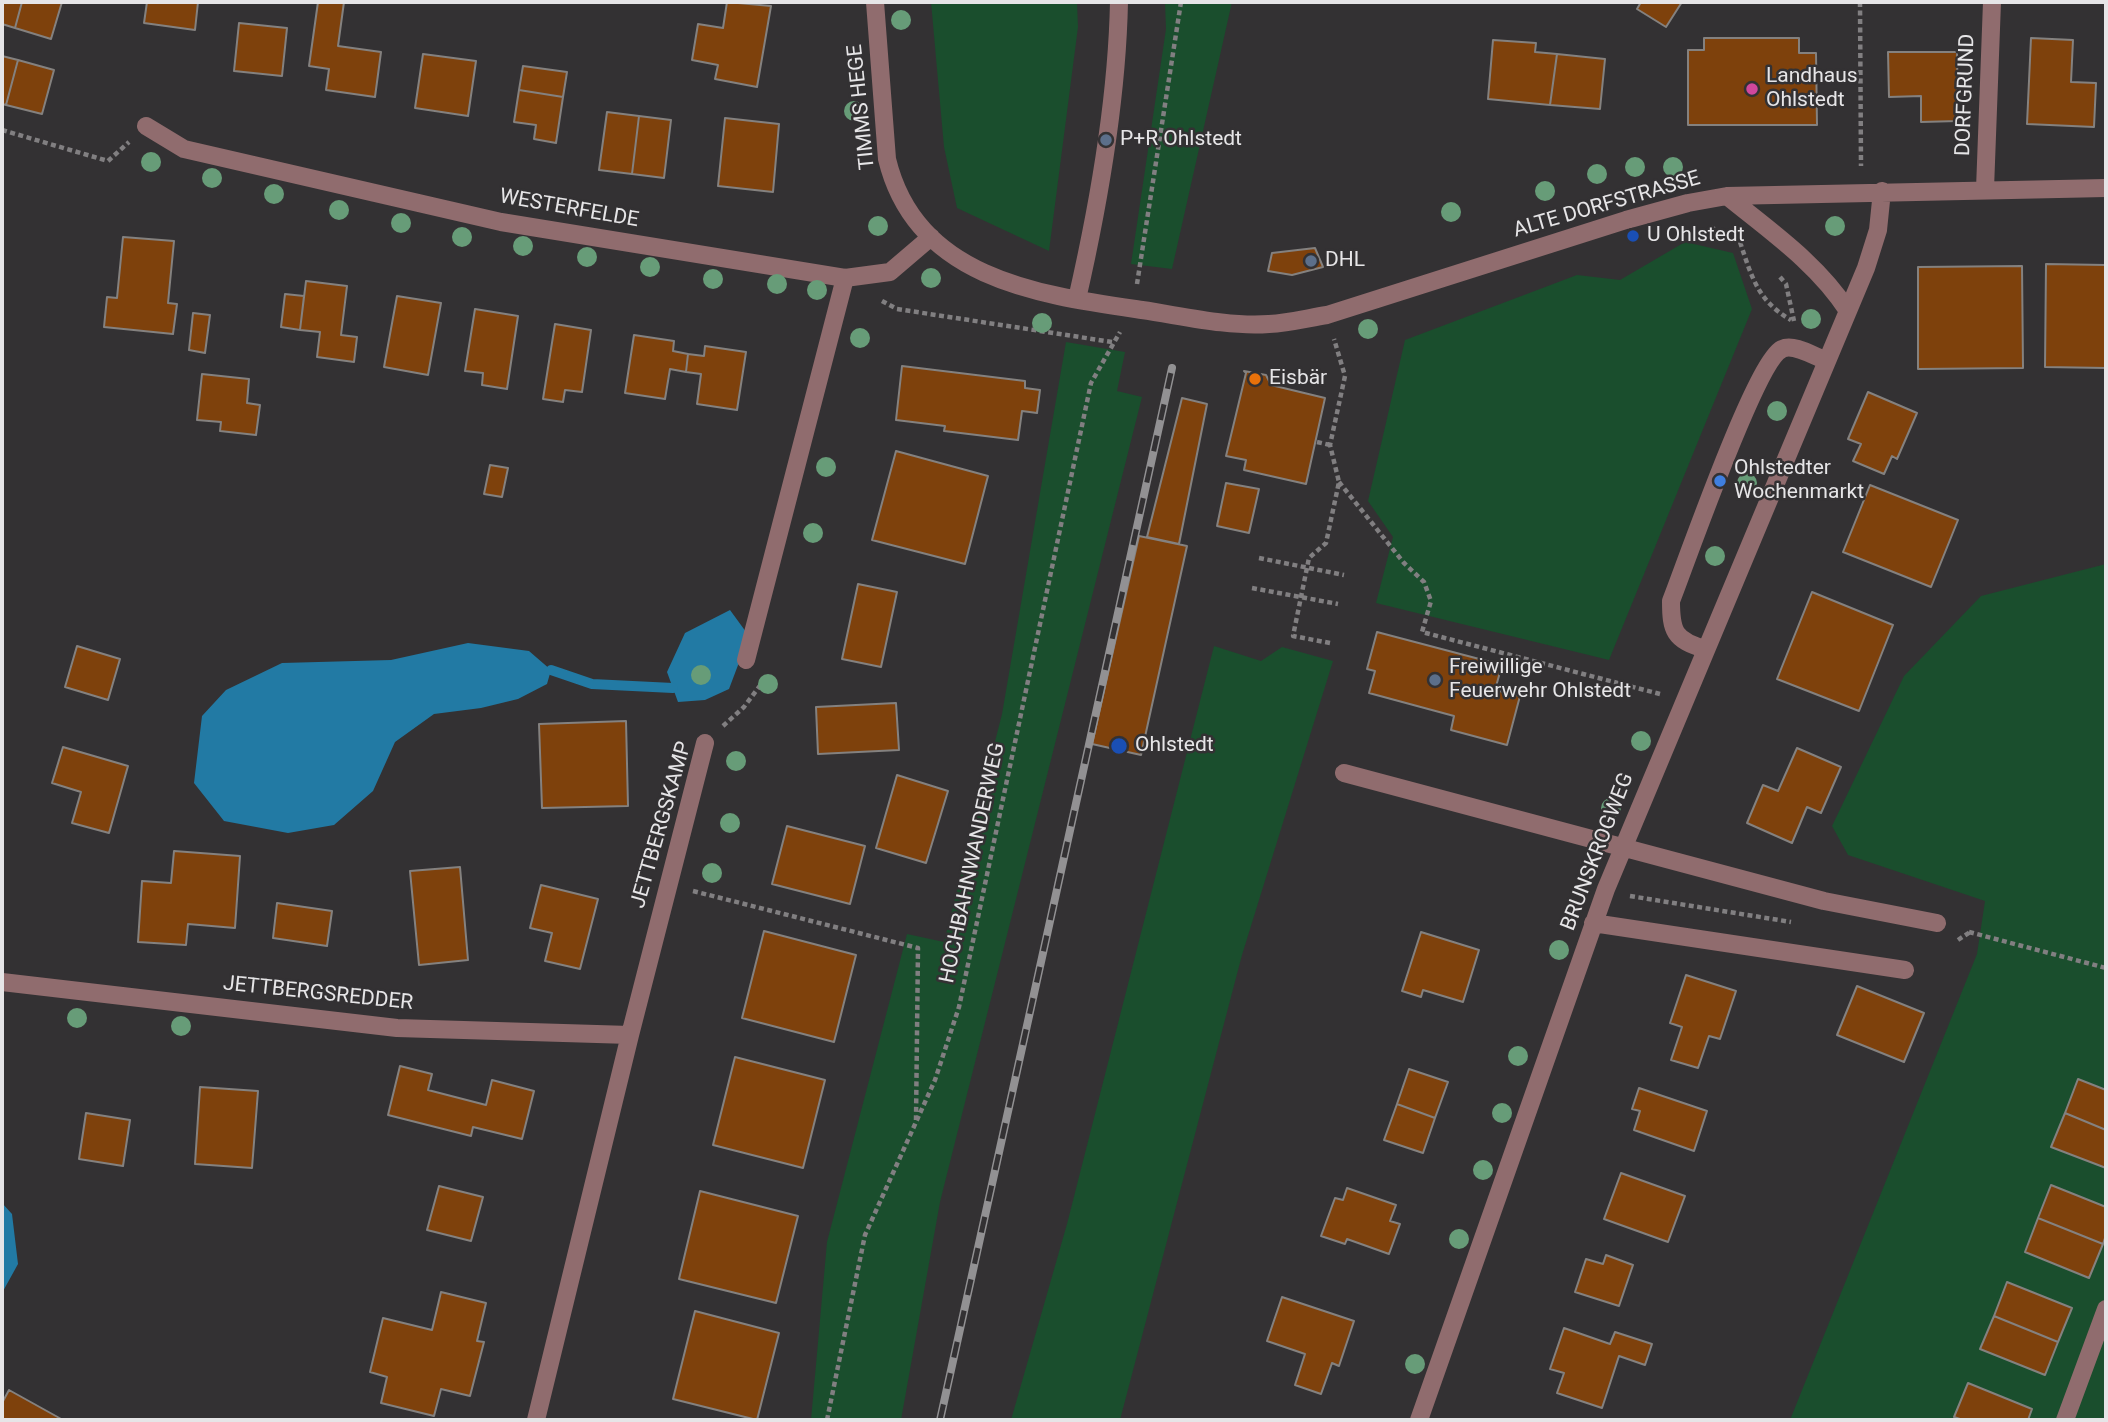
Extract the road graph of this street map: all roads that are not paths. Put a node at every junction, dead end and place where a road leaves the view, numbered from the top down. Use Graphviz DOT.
graph roads {
  1 [pos="875,2"];
  2 [pos="1119,2"];
  3 [pos="1992,2"];
  4 [pos="146,125"];
  5 [pos="2106,188"];
  6 [pos="1984,189"];
  7 [pos="1882,191"];
  8 [pos="1727,197"];
  9 [pos="931,237"];
  10 [pos="850,277"];
  11 [pos="1077,299"];
  12 [pos="1848,311"];
  13 [pos="1827,361"];
  14 [pos="1705,649"];
  15 [pos="746,660"];
  16 [pos="705,743"];
  17 [pos="1345,773"];
  18 [pos="1623,846"];
  19 [pos="1593,923"];
  20 [pos="1937,923"];
  21 [pos="1905,970"];
  22 [pos="2,982"];
  23 [pos="629,1035"];
  24 [pos="2106,1309"];
  25 [pos="536,1420"];
  26 [pos="1419,1420"];
  27 [pos="2065,1420"];
  1 -- 9 [label="street, TIMMS HEGE"];
  2 -- 11 [label="street"];
  3 -- 6 [label="street, DORFGRUND"];
  4 -- 10 [label="street, WESTERFELDE"];
  5 -- 6 [label="street, ALTE DORFSTRASSE"];
  6 -- 7 [label="street, ALTE DORFSTRASSE"];
  7 -- 8 [label="street, ALTE DORFSTRASSE"];
  7 -- 12 [label="street, BRUNSKROGWEG"];
  8 -- 11 [label="street, ALTE DORFSTRASSE"];
  8 -- 12 [label="street"];
  9 -- 10 [label="street, WESTERFELDE"];
  9 -- 11 [label="street"];
  10 -- 15 [label="street"];
  12 -- 13 [label="street, BRUNSKROGWEG"];
  13 -- 14 [label="street, BRUNSKROGWEG"];
  13 -- 14 [label="street"];
  14 -- 18 [label="street, BRUNSKROGWEG"];
  16 -- 23 [label="street, JETTBERGSKAMP"];
  17 -- 18 [label="street"];
  18 -- 19 [label="street, BRUNSKROGWEG"];
  18 -- 20 [label="street"];
  19 -- 21 [label="street"];
  19 -- 26 [label="street, BRUNSKROGWEG"];
  22 -- 23 [label="street, JETTBERGSREDDER"];
  23 -- 25 [label="street, JETTBERGSKAMP"];
  24 -- 27 [label="street"];
}
